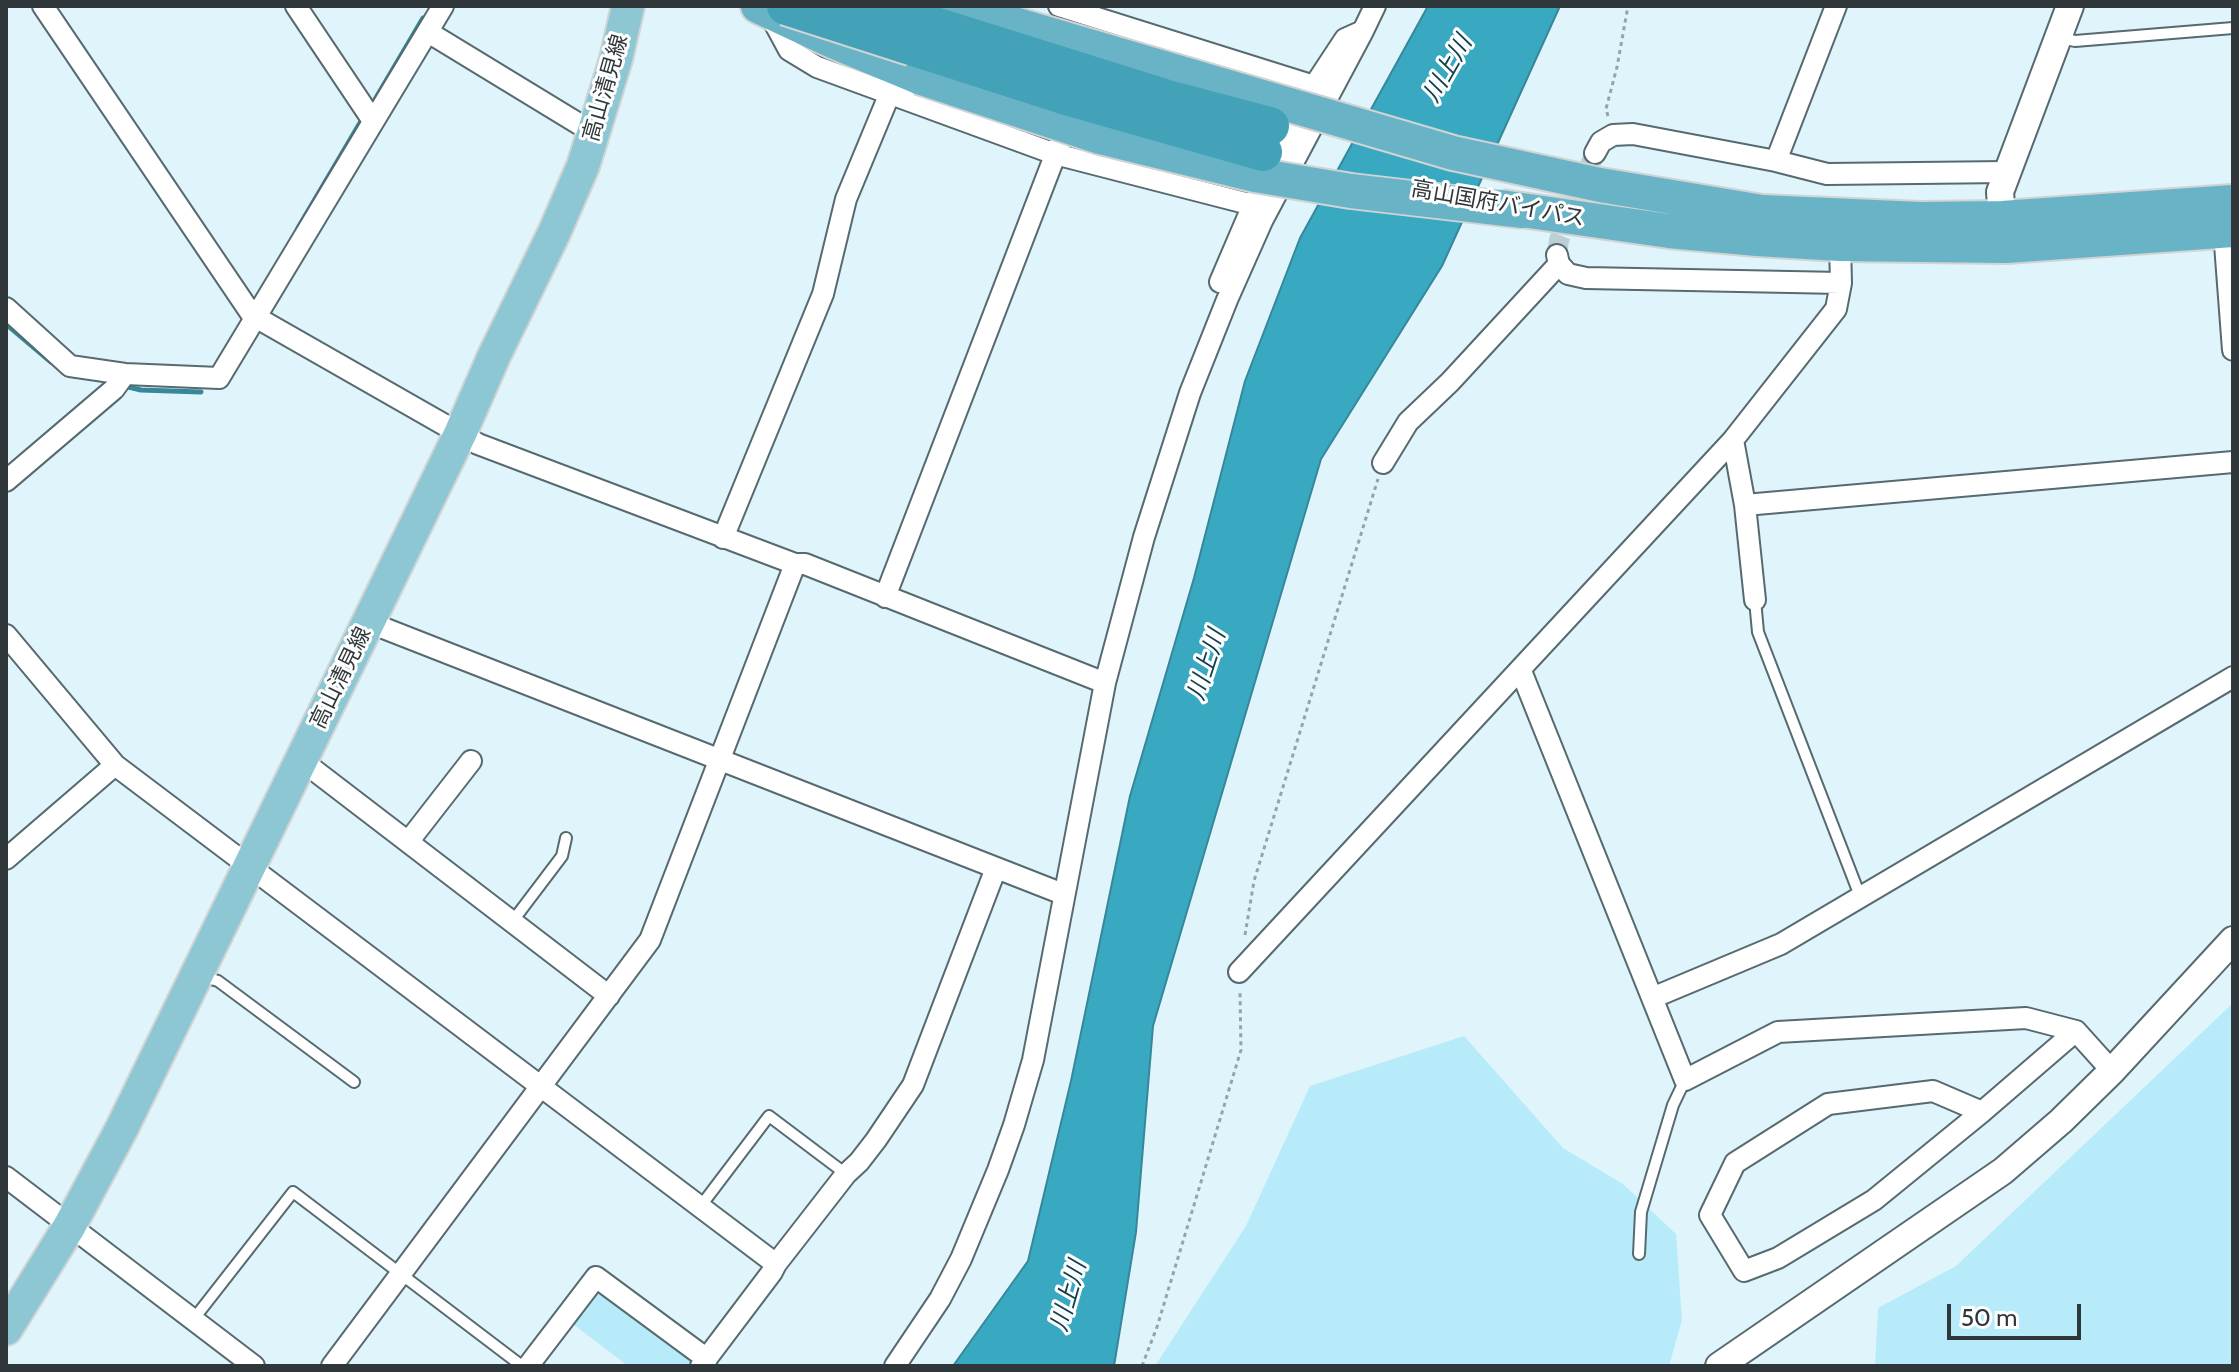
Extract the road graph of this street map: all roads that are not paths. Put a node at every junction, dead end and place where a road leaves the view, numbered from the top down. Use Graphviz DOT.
graph roads {
  1 [pos="43,6"];
  2 [pos="296,6"];
  3 [pos="443,6"];
  4 [pos="628,6"];
  5 [pos="871,6"];
  6 [pos="953,6"];
  7 [pos="1059,6"];
  8 [pos="1375,6"];
  9 [pos="1836,6"];
  10 [pos="2070,6"];
  11 [pos="770,7"];
  12 [pos="1117,14"];
  13 [pos="2233,28"];
  14 [pos="1363,31"];
  15 [pos="428,32"];
  16 [pos="2058,37"];
  17 [pos="905,85"];
  18 [pos="1314,86"];
  19 [pos="369,114"];
  20 [pos="579,124"];
  21 [pos="1266,139"];
  22 [pos="1595,153"];
  23 [pos="1055,154"];
  24 [pos="1776,161"];
  25 [pos="2007,172"];
  26 [pos="1253,205"];
  27 [pos="1523,211"];
  28 [pos="2002,218"];
  29 [pos="2230,221"];
  30 [pos="1759,226"];
  31 [pos="1840,244"];
  32 [pos="1841,283"];
  33 [pos="1227,300"];
  34 [pos="6,308"];
  35 [pos="251,313"];
  36 [pos="2233,350"];
  37 [pos="121,381"];
  38 [pos="460,434"];
  39 [pos="1733,440"];
  40 [pos="2233,462"];
  41 [pos="1383,463"];
  42 [pos="6,481"];
  43 [pos="1745,505"];
  44 [pos="723,538"];
  45 [pos="795,564"];
  46 [pos="885,597"];
  47 [pos="1755,600"];
  48 [pos="368,622"];
  49 [pos="6,635"];
  50 [pos="1521,671"];
  51 [pos="2233,677"];
  52 [pos="1105,683"];
  53 [pos="720,759"];
  54 [pos="301,760"];
  55 [pos="471,761"];
  56 [pos="115,765"];
  57 [pos="566,838"];
  58 [pos="408,842"];
  59 [pos="6,859"];
  60 [pos="249,864"];
  61 [pos="996,868"];
  62 [pos="1063,894"];
  63 [pos="1860,896"];
  64 [pos="511,922"];
  65 [pos="2233,940"];
  66 [pos="1239,972"];
  67 [pos="196,974"];
  68 [pos="609,996"];
  69 [pos="1652,998"];
  70 [pos="2076,1031"];
  71 [pos="2112,1071"];
  72 [pos="1685,1080"];
  73 [pos="354,1082"];
  74 [pos="542,1087"];
  75 [pos="1982,1112"];
  76 [pos="846,1174"];
  77 [pos="6,1177"];
  78 [pos="700,1207"];
  79 [pos="69,1227"];
  80 [pos="1639,1254"];
  81 [pos="776,1264"];
  82 [pos="401,1274"];
  83 [pos="193,1320"];
  84 [pos="6,1329"];
  85 [pos="704,1362"];
  86 [pos="254,1366"];
  87 [pos="332,1366"];
  88 [pos="525,1366"];
  89 [pos="895,1366"];
  90 [pos="1719,1366"];
  1 -- 35 [label="street"];
  2 -- 19 [label="street"];
  3 -- 15 [label="street"];
  4 -- 38 [label="main road, 高山清見線"];
  5 -- 21 [label="highway, 高山国府バイパス, bridge"];
  6 -- 30 [label="highway, bridge"];
  7 -- 12 [label="street"];
  8 -- 14 [label="street"];
  9 -- 24 [label="street"];
  10 -- 16 [label="street"];
  11 -- 17 [label="highway"];
  11 -- 21 [label="highway, 高山国府バイパス, bridge"];
  12 -- 18 [label="street"];
  12 -- 23 [label="street"];
  13 -- 16 [label="lane"];
  14 -- 18 [label="street"];
  14 -- 33 [label="street"];
  15 -- 19 [label="street"];
  15 -- 20 [label="street"];
  16 -- 25 [label="street"];
  17 -- 23 [label="street"];
  17 -- 27 [label="highway, bridge"];
  17 -- 44 [label="street"];
  18 -- 26 [label="street"];
  19 -- 35 [label="street"];
  21 -- 27 [label="highway, 高山国府バイパス, bridge"];
  21 -- 30 [label="highway, 高山国府バイパス, bridge"];
  22 -- 24 [label="street"];
  23 -- 26 [label="street"];
  23 -- 46 [label="street"];
  24 -- 25 [label="street"];
  25 -- 28 [label="street"];
  26 -- 33 [label="street"];
  27 -- 30 [label="highway, 高山国府バイパス, bridge"];
  28 -- 29 [label="highway, 高山国府バイパス"];
  28 -- 30 [label="highway, 高山国府バイパス"];
  29 -- 31 [label="highway, 高山国府バイパス"];
  29 -- 36 [label="street"];
  30 -- 31 [label="highway, 高山国府バイパス"];
  31 -- 32 [label="street"];
  32 -- 39 [label="street"];
  32 -- 41 [label="street"];
  33 -- 52 [label="street"];
  34 -- 37 [label="street"];
  35 -- 37 [label="street"];
  35 -- 38 [label="street"];
  37 -- 42 [label="street"];
  38 -- 44 [label="street"];
  38 -- 48 [label="main road, 高山清見線"];
  39 -- 43 [label="street"];
  39 -- 50 [label="street"];
  40 -- 43 [label="street"];
  43 -- 47 [label="street"];
  44 -- 45 [label="street"];
  45 -- 46 [label="street"];
  45 -- 53 [label="street"];
  46 -- 52 [label="street"];
  47 -- 63 [label="lane"];
  48 -- 53 [label="street"];
  48 -- 54 [label="main road, 高山清見線"];
  49 -- 56 [label="street"];
  50 -- 66 [label="street"];
  50 -- 69 [label="street"];
  51 -- 63 [label="street"];
  52 -- 62 [label="street"];
  53 -- 61 [label="street"];
  53 -- 68 [label="street"];
  54 -- 58 [label="street"];
  54 -- 60 [label="main road, 高山清見線"];
  55 -- 58 [label="street"];
  56 -- 59 [label="street"];
  56 -- 60 [label="street"];
  57 -- 64 [label="lane"];
  58 -- 64 [label="street"];
  60 -- 67 [label="main road, 高山清見線"];
  60 -- 74 [label="street"];
  61 -- 62 [label="street"];
  61 -- 76 [label="street"];
  62 -- 89 [label="street"];
  63 -- 69 [label="street"];
  64 -- 68 [label="street"];
  65 -- 71 [label="street"];
  67 -- 73 [label="lane"];
  67 -- 79 [label="main road, 高山清見線"];
  68 -- 74 [label="street"];
  69 -- 72 [label="street"];
  70 -- 71 [label="street"];
  70 -- 72 [label="street"];
  70 -- 75 [label="street"];
  71 -- 90 [label="street"];
  72 -- 80 [label="lane"];
  74 -- 78 [label="street"];
  74 -- 82 [label="street"];
  75 -- 75 [label="street"];
  76 -- 78 [label="lane"];
  76 -- 81 [label="street"];
  77 -- 79 [label="street"];
  78 -- 81 [label="street"];
  79 -- 83 [label="street"];
  79 -- 84 [label="main road, 高山清見線"];
  81 -- 85 [label="street"];
  82 -- 83 [label="lane"];
  82 -- 87 [label="street"];
  82 -- 88 [label="lane"];
  83 -- 86 [label="street"];
  85 -- 88 [label="street"];
}
